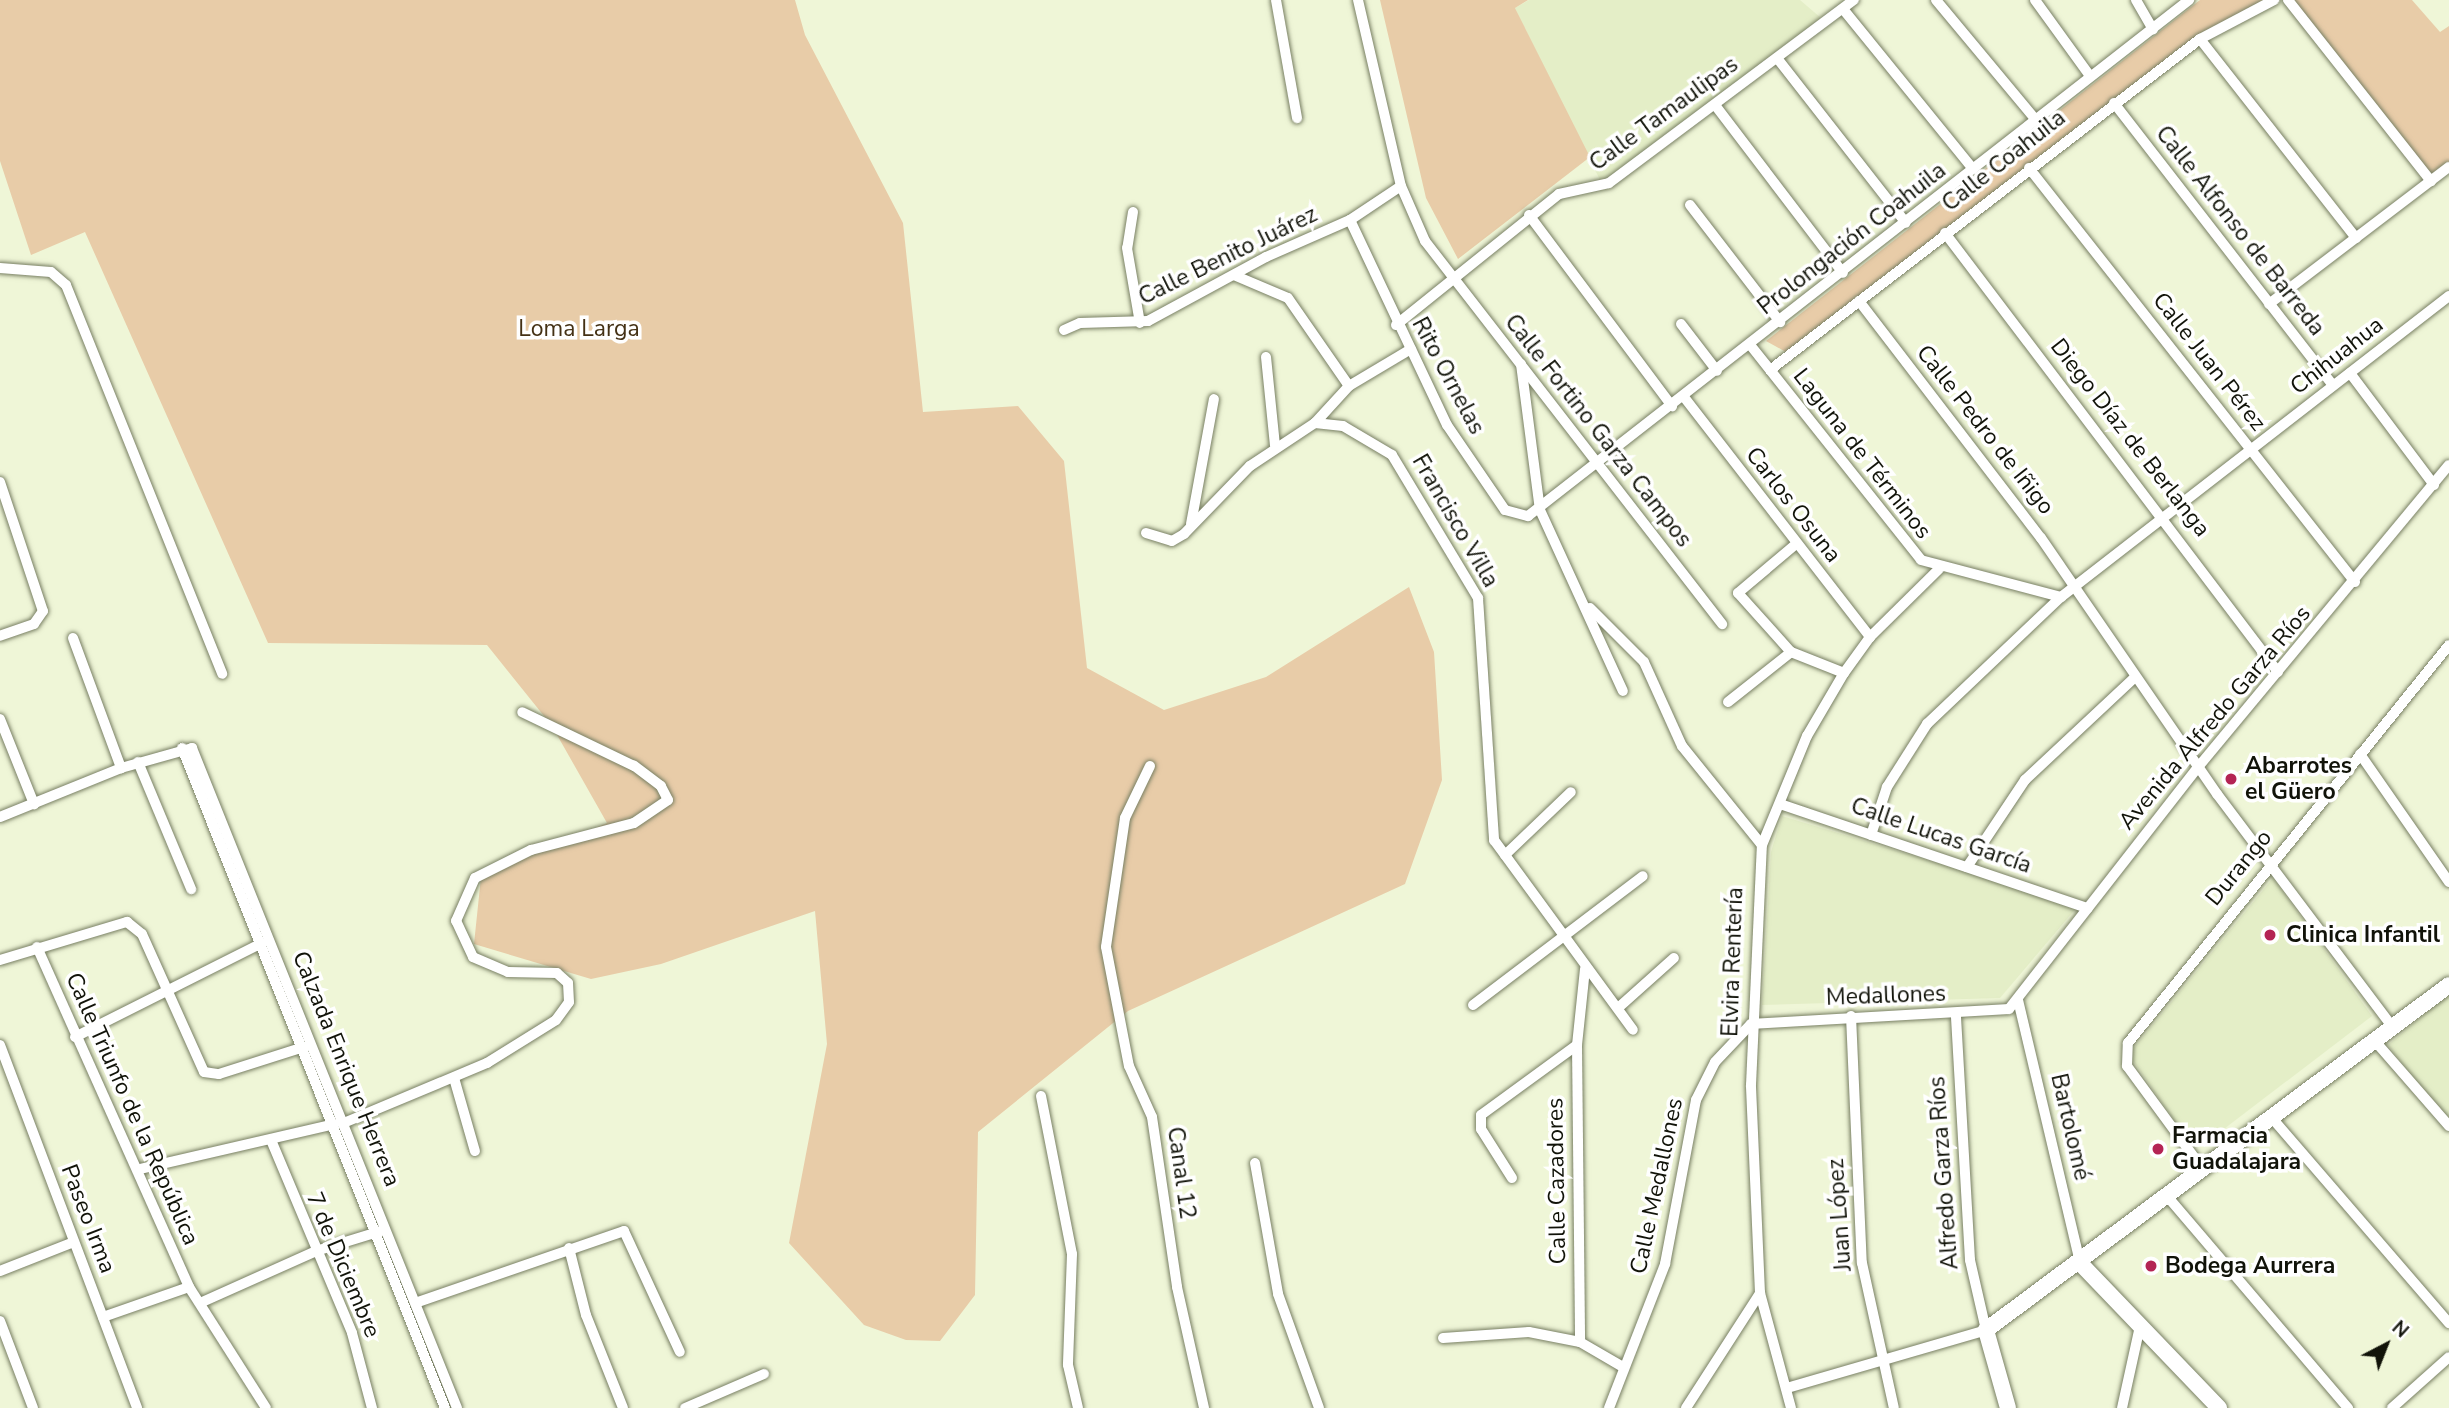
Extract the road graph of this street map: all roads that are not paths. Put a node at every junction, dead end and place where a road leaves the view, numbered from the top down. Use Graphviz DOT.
graph roads {
  1 [pos="1276,0"];
  2 [pos="1358,0"];
  3 [pos="1854,0"];
  4 [pos="1936,0"];
  5 [pos="2035,0"];
  6 [pos="2136,0"];
  7 [pos="2189,0"];
  8 [pos="2274,0"];
  9 [pos="2288,0"];
  10 [pos="1843,9"];
  11 [pos="2153,29"];
  12 [pos="2200,39"];
  13 [pos="1777,58"];
  14 [pos="2090,76"];
  15 [pos="2114,103"];
  16 [pos="1715,105"];
  17 [pos="1297,118"];
  18 [pos="2035,119"];
  19 [pos="2449,167"];
  20 [pos="2029,168"];
  21 [pos="1973,169"];
  22 [pos="2431,181"];
  23 [pos="1401,186"];
  24 [pos="1690,205"];
  25 [pos="1133,212"];
  26 [pos="1529,215"];
  27 [pos="1350,220"];
  28 [pos="1906,223"];
  29 [pos="1945,233"];
  30 [pos="2356,238"];
  31 [pos="0,268"];
  32 [pos="1843,273"];
  33 [pos="1236,275"];
  34 [pos="1450,278"];
  35 [pos="2449,296"];
  36 [pos="1859,301"];
  37 [pos="2269,304"];
  38 [pos="1780,322"];
  39 [pos="1140,323"];
  40 [pos="1681,324"];
  41 [pos="1396,325"];
  42 [pos="1064,330"];
  43 [pos="1751,346"];
  44 [pos="1411,349"];
  45 [pos="1266,357"];
  46 [pos="1521,364"];
  47 [pos="1770,370"];
  48 [pos="1717,371"];
  49 [pos="2350,373"];
  50 [pos="2333,385"];
  51 [pos="1349,386"];
  52 [pos="1684,397"];
  53 [pos="1214,399"];
  54 [pos="1672,406"];
  55 [pos="1315,423"];
  56 [pos="1275,446"];
  57 [pos="2251,449"];
  58 [pos="1597,462"];
  59 [pos="2449,465"];
  60 [pos="0,482"];
  61 [pos="2434,485"];
  62 [pos="1540,510"];
  63 [pos="2165,516"];
  64 [pos="1191,524"];
  65 [pos="1146,533"];
  66 [pos="1796,544"];
  67 [pos="1939,569"];
  68 [pos="2355,582"];
  69 [pos="2072,588"];
  70 [pos="2060,597"];
  71 [pos="1585,604"];
  72 [pos="1722,624"];
  73 [pos="0,636"];
  74 [pos="1870,637"];
  75 [pos="73,638"];
  76 [pos="2449,646"];
  77 [pos="1791,652"];
  78 [pos="2278,672"];
  79 [pos="1844,673"];
  80 [pos="222,674"];
  81 [pos="2135,677"];
  82 [pos="1623,691"];
  83 [pos="1728,702"];
  84 [pos="522,712"];
  85 [pos="0,719"];
  86 [pos="187,748"];
  87 [pos="2360,754"];
  88 [pos="138,762"];
  89 [pos="1150,766"];
  90 [pos="2199,766"];
  91 [pos="121,768"];
  92 [pos="1571,792"];
  93 [pos="34,804"];
  94 [pos="1780,804"];
  95 [pos="0,817"];
  96 [pos="1871,835"];
  97 [pos="1762,845"];
  98 [pos="1506,855"];
  99 [pos="2271,861"];
  100 [pos="1967,867"];
  101 [pos="1643,876"];
  102 [pos="2449,882"];
  103 [pos="191,889"];
  104 [pos="2088,908"];
  105 [pos="1562,933"];
  106 [pos="262,943"];
  107 [pos="37,947"];
  108 [pos="1674,958"];
  109 [pos="0,960"];
  110 [pos="1585,969"];
  111 [pos="2449,985"];
  112 [pos="168,990"];
  113 [pos="2018,1000"];
  114 [pos="1473,1005"];
  115 [pos="1618,1008"];
  116 [pos="1956,1014"];
  117 [pos="1851,1016"];
  118 [pos="1751,1024"];
  119 [pos="2392,1026"];
  120 [pos="1633,1030"];
  121 [pos="75,1037"];
  122 [pos="2374,1040"];
  123 [pos="0,1045"];
  124 [pos="1577,1045"];
  125 [pos="304,1047"];
  126 [pos="454,1078"];
  127 [pos="1041,1096"];
  128 [pos="2272,1118"];
  129 [pos="340,1123"];
  130 [pos="2449,1126"];
  131 [pos="271,1140"];
  132 [pos="475,1152"];
  133 [pos="1255,1163"];
  134 [pos="2202,1168"];
  135 [pos="140,1169"];
  136 [pos="1512,1178"];
  137 [pos="2167,1196"];
  138 [pos="382,1230"];
  139 [pos="74,1242"];
  140 [pos="569,1248"];
  141 [pos="316,1251"];
  142 [pos="2080,1263"];
  143 [pos="0,1272"];
  144 [pos="189,1287"];
  145 [pos="1760,1293"];
  146 [pos="418,1302"];
  147 [pos="200,1303"];
  148 [pos="103,1317"];
  149 [pos="0,1321"];
  150 [pos="2449,1323"];
  151 [pos="1986,1330"];
  152 [pos="2139,1331"];
  153 [pos="1443,1338"];
  154 [pos="1580,1342"];
  155 [pos="680,1352"];
  156 [pos="2449,1357"];
  157 [pos="1882,1361"];
  158 [pos="1623,1367"];
  159 [pos="764,1374"];
  160 [pos="1787,1388"];
  161 [pos="33,1408"];
  162 [pos="136,1408"];
  163 [pos="266,1408"];
  164 [pos="372,1408"];
  165 [pos="445,1408"];
  166 [pos="457,1408"];
  167 [pos="623,1408"];
  168 [pos="685,1408"];
  169 [pos="1078,1408"];
  170 [pos="1204,1408"];
  171 [pos="1320,1408"];
  172 [pos="1609,1408"];
  173 [pos="1686,1408"];
  174 [pos="1791,1408"];
  175 [pos="1894,1408"];
  176 [pos="2008,1408"];
  177 [pos="2122,1408"];
  178 [pos="2219,1408"];
  179 [pos="2348,1408"];
  180 [pos="2392,1408"];
  1 -- 17 [label="street"];
  2 -- 23 [label="street, Calle Fortino Garza Campos"];
  3 -- 10 [label="street, Calle Tamaulipas"];
  4 -- 18 [label="street"];
  5 -- 14 [label="street"];
  6 -- 11 [label="street"];
  7 -- 11 [label="street, Prolongación Coahuila"];
  8 -- 12 [label="street, Calle Coahuila"];
  9 -- 22 [label="street"];
  10 -- 13 [label="street, Calle Tamaulipas"];
  10 -- 21 [label="street"];
  11 -- 14 [label="street, Prolongación Coahuila"];
  12 -- 15 [label="street, Calle Coahuila"];
  12 -- 30 [label="street"];
  13 -- 16 [label="street, Calle Tamaulipas"];
  13 -- 28 [label="street"];
  14 -- 18 [label="street, Prolongación Coahuila"];
  15 -- 20 [label="street, Calle Coahuila"];
  15 -- 37 [label="street, Calle Alfonso de Barreda"];
  16 -- 26 [label="street, Calle Tamaulipas"];
  16 -- 32 [label="street"];
  18 -- 21 [label="street, Prolongación Coahuila"];
  19 -- 22 [label="street"];
  20 -- 29 [label="street, Calle Coahuila"];
  20 -- 57 [label="street, Calle Juan Pérez"];
  21 -- 28 [label="street, Prolongación Coahuila"];
  22 -- 30 [label="street"];
  23 -- 27 [label="street, Calle Benito Juárez"];
  23 -- 34 [label="street, Calle Fortino Garza Campos"];
  24 -- 38 [label="street"];
  25 -- 39 [label="street"];
  26 -- 34 [label="street, Calle Tamaulipas"];
  26 -- 54 [label="street"];
  27 -- 33 [label="street, Calle Benito Juárez"];
  27 -- 41 [label="street, Rito Ornelas"];
  28 -- 32 [label="street, Prolongación Coahuila"];
  29 -- 36 [label="street, Calle Coahuila"];
  29 -- 63 [label="street, Diego Díaz de Berlanga"];
  30 -- 37 [label="street"];
  31 -- 80 [label="street"];
  32 -- 38 [label="street, Prolongación Coahuila"];
  33 -- 39 [label="street, Calle Benito Juárez"];
  33 -- 51 [label="street"];
  34 -- 41 [label="street, Calle Tamaulipas"];
  34 -- 46 [label="street, Calle Fortino Garza Campos"];
  35 -- 49 [label="street, Chihuahua"];
  36 -- 47 [label="street, Calle Coahuila"];
  36 -- 69 [label="street, Calle Pedro de Iñigo"];
  37 -- 50 [label="street, Calle Alfonso de Barreda"];
  38 -- 43 [label="street, Prolongación Coahuila"];
  39 -- 42 [label="street, Calle Benito Juárez"];
  40 -- 48 [label="street"];
  41 -- 44 [label="street, Rito Ornelas"];
  43 -- 47 [label="street, Laguna de Términos"];
  43 -- 48 [label="street, Prolongación Coahuila"];
  44 -- 51 [label="street"];
  44 -- 62 [label="street, Rito Ornelas"];
  45 -- 56 [label="street"];
  46 -- 58 [label="street, Calle Fortino Garza Campos"];
  46 -- 62 [label="street"];
  47 -- 67 [label="street, Laguna de Términos"];
  48 -- 52 [label="street, Prolongación Coahuila"];
  49 -- 50 [label="street, Chihuahua"];
  49 -- 61 [label="street"];
  50 -- 57 [label="street, Chihuahua"];
  51 -- 55 [label="street"];
  52 -- 54 [label="street, Prolongación Coahuila"];
  52 -- 66 [label="street, Carlos Osuna"];
  53 -- 64 [label="street"];
  54 -- 58 [label="street, Prolongación Coahuila"];
  55 -- 56 [label="street"];
  55 -- 98 [label="street, Francisco Villa"];
  56 -- 64 [label="street"];
  57 -- 63 [label="street, Chihuahua"];
  57 -- 68 [label="street, Calle Juan Pérez"];
  58 -- 62 [label="street, Prolongación Coahuila"];
  58 -- 72 [label="street, Calle Fortino Garza Campos"];
  59 -- 61 [label="street, Avenida Alfredo Garza Ríos"];
  60 -- 73 [label="street"];
  61 -- 68 [label="street, Avenida Alfredo Garza Ríos"];
  62 -- 71 [label="street"];
  63 -- 69 [label="street, Chihuahua"];
  63 -- 78 [label="street, Diego Díaz de Berlanga"];
  64 -- 65 [label="street"];
  66 -- 74 [label="street, Carlos Osuna"];
  66 -- 77 [label="street"];
  67 -- 70 [label="street, Laguna de Términos"];
  67 -- 74 [label="street, Elvira Rentería"];
  68 -- 78 [label="street, Avenida Alfredo Garza Ríos"];
  69 -- 70 [label="street"];
  69 -- 81 [label="street, Calle Pedro de Iñigo"];
  70 -- 96 [label="street"];
  71 -- 82 [label="street"];
  71 -- 97 [label="street"];
  74 -- 79 [label="street, Elvira Rentería"];
  75 -- 91 [label="street"];
  76 -- 87 [label="street, Durango"];
  77 -- 79 [label="street"];
  77 -- 83 [label="street"];
  78 -- 90 [label="street, Avenida Alfredo Garza Ríos"];
  79 -- 94 [label="street, Elvira Rentería"];
  81 -- 90 [label="street, Calle Pedro de Iñigo"];
  81 -- 100 [label="street"];
  84 -- 126 [label="street"];
  85 -- 93 [label="street"];
  86 -- 88 [label="street"];
  86 -- 106 [label="street, Calzada Enrique Herrera"];
  86 -- 129 [label="street, Calzada Enrique Herrera"];
  87 -- 99 [label="street, Durango"];
  87 -- 102 [label="street"];
  88 -- 91 [label="street"];
  88 -- 103 [label="street"];
  89 -- 170 [label="street, Canal 12"];
  90 -- 99 [label="street, Calle Pedro de Iñigo"];
  90 -- 104 [label="street, Avenida Alfredo Garza Ríos"];
  91 -- 93 [label="street"];
  92 -- 98 [label="street"];
  93 -- 95 [label="street"];
  94 -- 96 [label="street, Calle Lucas García"];
  94 -- 97 [label="street, Elvira Rentería"];
  96 -- 100 [label="street, Calle Lucas García"];
  97 -- 118 [label="street, Elvira Rentería"];
  98 -- 105 [label="street"];
  99 -- 119 [label="street, Calle Pedro de Iñigo"];
  99 -- 134 [label="street, Durango"];
  100 -- 104 [label="street, Calle Lucas García"];
  101 -- 105 [label="street"];
  104 -- 113 [label="street, Avenida Alfredo Garza Ríos"];
  105 -- 110 [label="street"];
  105 -- 114 [label="street"];
  106 -- 112 [label="street"];
  106 -- 125 [label="street, Calzada Enrique Herrera"];
  107 -- 109 [label="street"];
  107 -- 112 [label="street"];
  107 -- 121 [label="street, Calle Triunfo de la República"];
  108 -- 115 [label="street"];
  110 -- 115 [label="street"];
  110 -- 124 [label="street, Calle Cazadores"];
  111 -- 119 [label="street"];
  112 -- 121 [label="street"];
  112 -- 125 [label="street"];
  113 -- 116 [label="street, Medallones"];
  113 -- 142 [label="street, Bartolomé"];
  115 -- 120 [label="street"];
  116 -- 117 [label="street, Medallones"];
  116 -- 151 [label="street, Alfredo Garza Ríos"];
  117 -- 118 [label="street, Medallones"];
  117 -- 157 [label="street, Juan López"];
  118 -- 145 [label="street, Elvira Rentería"];
  118 -- 158 [label="street, Calle Medallones"];
  119 -- 122 [label="street"];
  121 -- 135 [label="street, Calle Triunfo de la República"];
  122 -- 128 [label="street"];
  122 -- 130 [label="street"];
  123 -- 139 [label="street, Paseo Irma"];
  124 -- 136 [label="street"];
  124 -- 154 [label="street, Calle Cazadores"];
  125 -- 129 [label="street, Calzada Enrique Herrera"];
  126 -- 129 [label="street"];
  126 -- 132 [label="street"];
  127 -- 169 [label="street"];
  128 -- 134 [label="street"];
  128 -- 150 [label="street"];
  129 -- 131 [label="street"];
  129 -- 138 [label="street, Calzada Enrique Herrera"];
  131 -- 135 [label="street"];
  131 -- 141 [label="street, 7 de Diciembre"];
  133 -- 171 [label="street"];
  134 -- 137 [label="street"];
  135 -- 144 [label="street, Calle Triunfo de la República"];
  137 -- 142 [label="street"];
  137 -- 179 [label="street"];
  138 -- 141 [label="street"];
  138 -- 146 [label="street, Calzada Enrique Herrera"];
  138 -- 165 [label="street, Calzada Enrique Herrera"];
  139 -- 143 [label="street"];
  139 -- 148 [label="street, Paseo Irma"];
  140 -- 146 [label="street"];
  140 -- 155 [label="street"];
  140 -- 167 [label="street"];
  141 -- 147 [label="street"];
  141 -- 164 [label="street, 7 de Diciembre"];
  142 -- 151 [label="street"];
  142 -- 152 [label="street"];
  144 -- 147 [label="street, Calle Triunfo de la República"];
  144 -- 148 [label="street"];
  145 -- 160 [label="street, Elvira Rentería"];
  145 -- 173 [label="street"];
  146 -- 166 [label="street, Calzada Enrique Herrera"];
  147 -- 163 [label="street, Calle Triunfo de la República"];
  148 -- 162 [label="street, Paseo Irma"];
  149 -- 161 [label="street"];
  151 -- 157 [label="street"];
  151 -- 176 [label="street, Alfredo Garza Ríos"];
  152 -- 177 [label="street"];
  152 -- 178 [label="street"];
  153 -- 154 [label="street"];
  154 -- 158 [label="street"];
  156 -- 180 [label="street"];
  157 -- 160 [label="street"];
  157 -- 175 [label="street, Juan López"];
  158 -- 172 [label="street, Calle Medallones"];
  159 -- 168 [label="street"];
  160 -- 174 [label="street, Elvira Rentería"];
}
